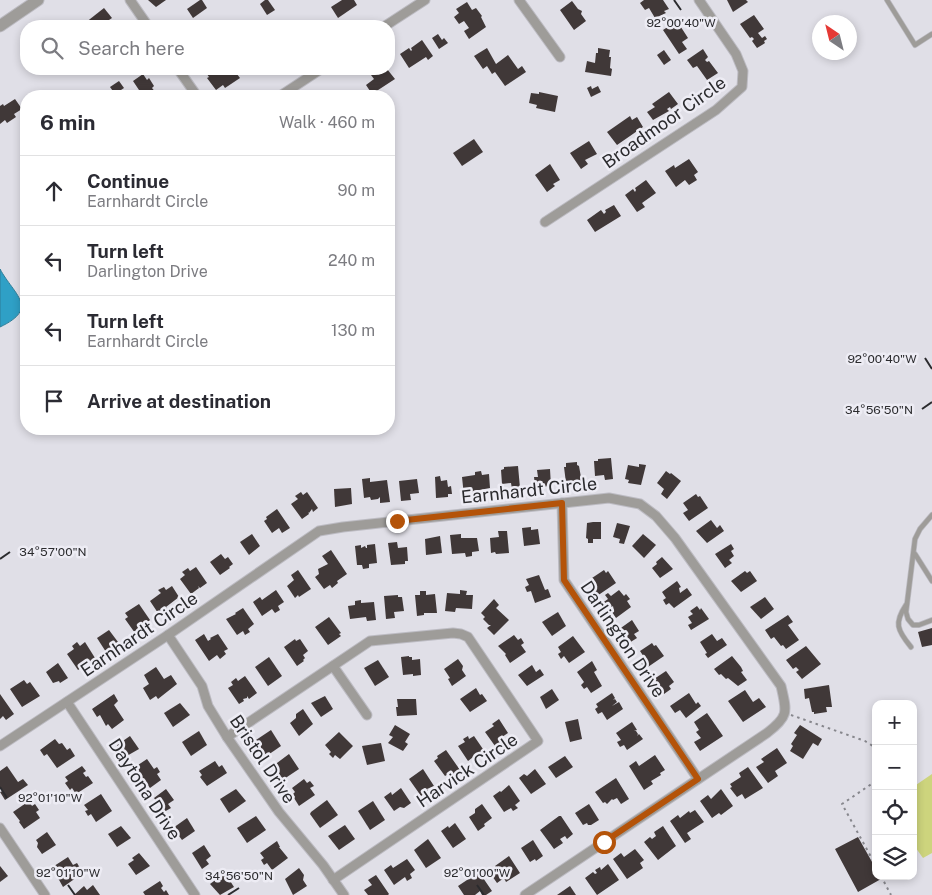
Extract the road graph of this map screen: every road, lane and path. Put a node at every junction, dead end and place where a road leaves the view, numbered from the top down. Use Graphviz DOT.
graph roads {
  1 [pos="38,0"];
  2 [pos="130,0"];
  3 [pos="425,0"];
  4 [pos="519,0"];
  5 [pos="699,0"];
  6 [pos="886,0"];
  7 [pos="144,20"];
  8 [pos="394,20"];
  9 [pos="0,26"];
  10 [pos="932,34"];
  11 [pos="560,57"];
  12 [pos="182,75"];
  13 [pos="312,75"];
  14 [pos="193,90"];
  15 [pos="289,90"];
  16 [pos="545,222"];
  17 [pos="562,503"];
  18 [pos="932,514"];
  19 [pos="914,553"];
  20 [pos="932,581"];
  21 [pos="906,604"];
  22 [pos="932,620"];
  23 [pos="168,635"];
  24 [pos="910,647"];
  25 [pos="333,666"];
  26 [pos="67,702"];
  27 [pos="784,713"];
  28 [pos="367,715"];
  29 [pos="227,737"];
  30 [pos="0,746"];
  31 [pos="872,746"];
  32 [pos="698,779"];
  33 [pos="872,783"];
  34 [pos="0,828"];
  35 [pos="872,859"];
  36 [pos="334,880"];
  37 [pos="883,880"];
  38 [pos="45,895"];
  39 [pos="195,895"];
  40 [pos="344,895"];
  41 [pos="525,895"];
  42 [pos="891,895"];
  1 -- 9 [label="street"];
  2 -- 7 [label="street"];
  3 -- 8 [label="street"];
  4 -- 11 [label="street"];
  5 -- 16 [label="street, Broadmoor Circle"];
  6 -- 10 [label="lane"];
  12 -- 14 [label="street"];
  13 -- 15 [label="street"];
  17 -- 23 [label="street, Earnhardt Circle"];
  17 -- 27 [label="street, Earnhardt Circle"];
  17 -- 32 [label="street, Darlington Drive"];
  18 -- 19 [label="lane"];
  19 -- 20 [label="lane"];
  19 -- 21 [label="lane"];
  21 -- 22 [label="lane"];
  21 -- 24 [label="lane"];
  23 -- 26 [label="street, Earnhardt Circle"];
  23 -- 29 [label="street, Bristol Drive"];
  25 -- 28 [label="street"];
  25 -- 29 [label="street, Harvick Circle"];
  25 -- 36 [label="street, Harvick Circle"];
  26 -- 30 [label="street, Earnhardt Circle"];
  26 -- 39 [label="street, Daytona Drive"];
  27 -- 31 [label="path"];
  27 -- 32 [label="street"];
  29 -- 36 [label="street, Bristol Drive"];
  32 -- 41 [label="street"];
  33 -- 35 [label="path"];
  34 -- 38 [label="street"];
  36 -- 40 [label="street, Bristol Drive"];
  37 -- 42 [label="path"];
}
